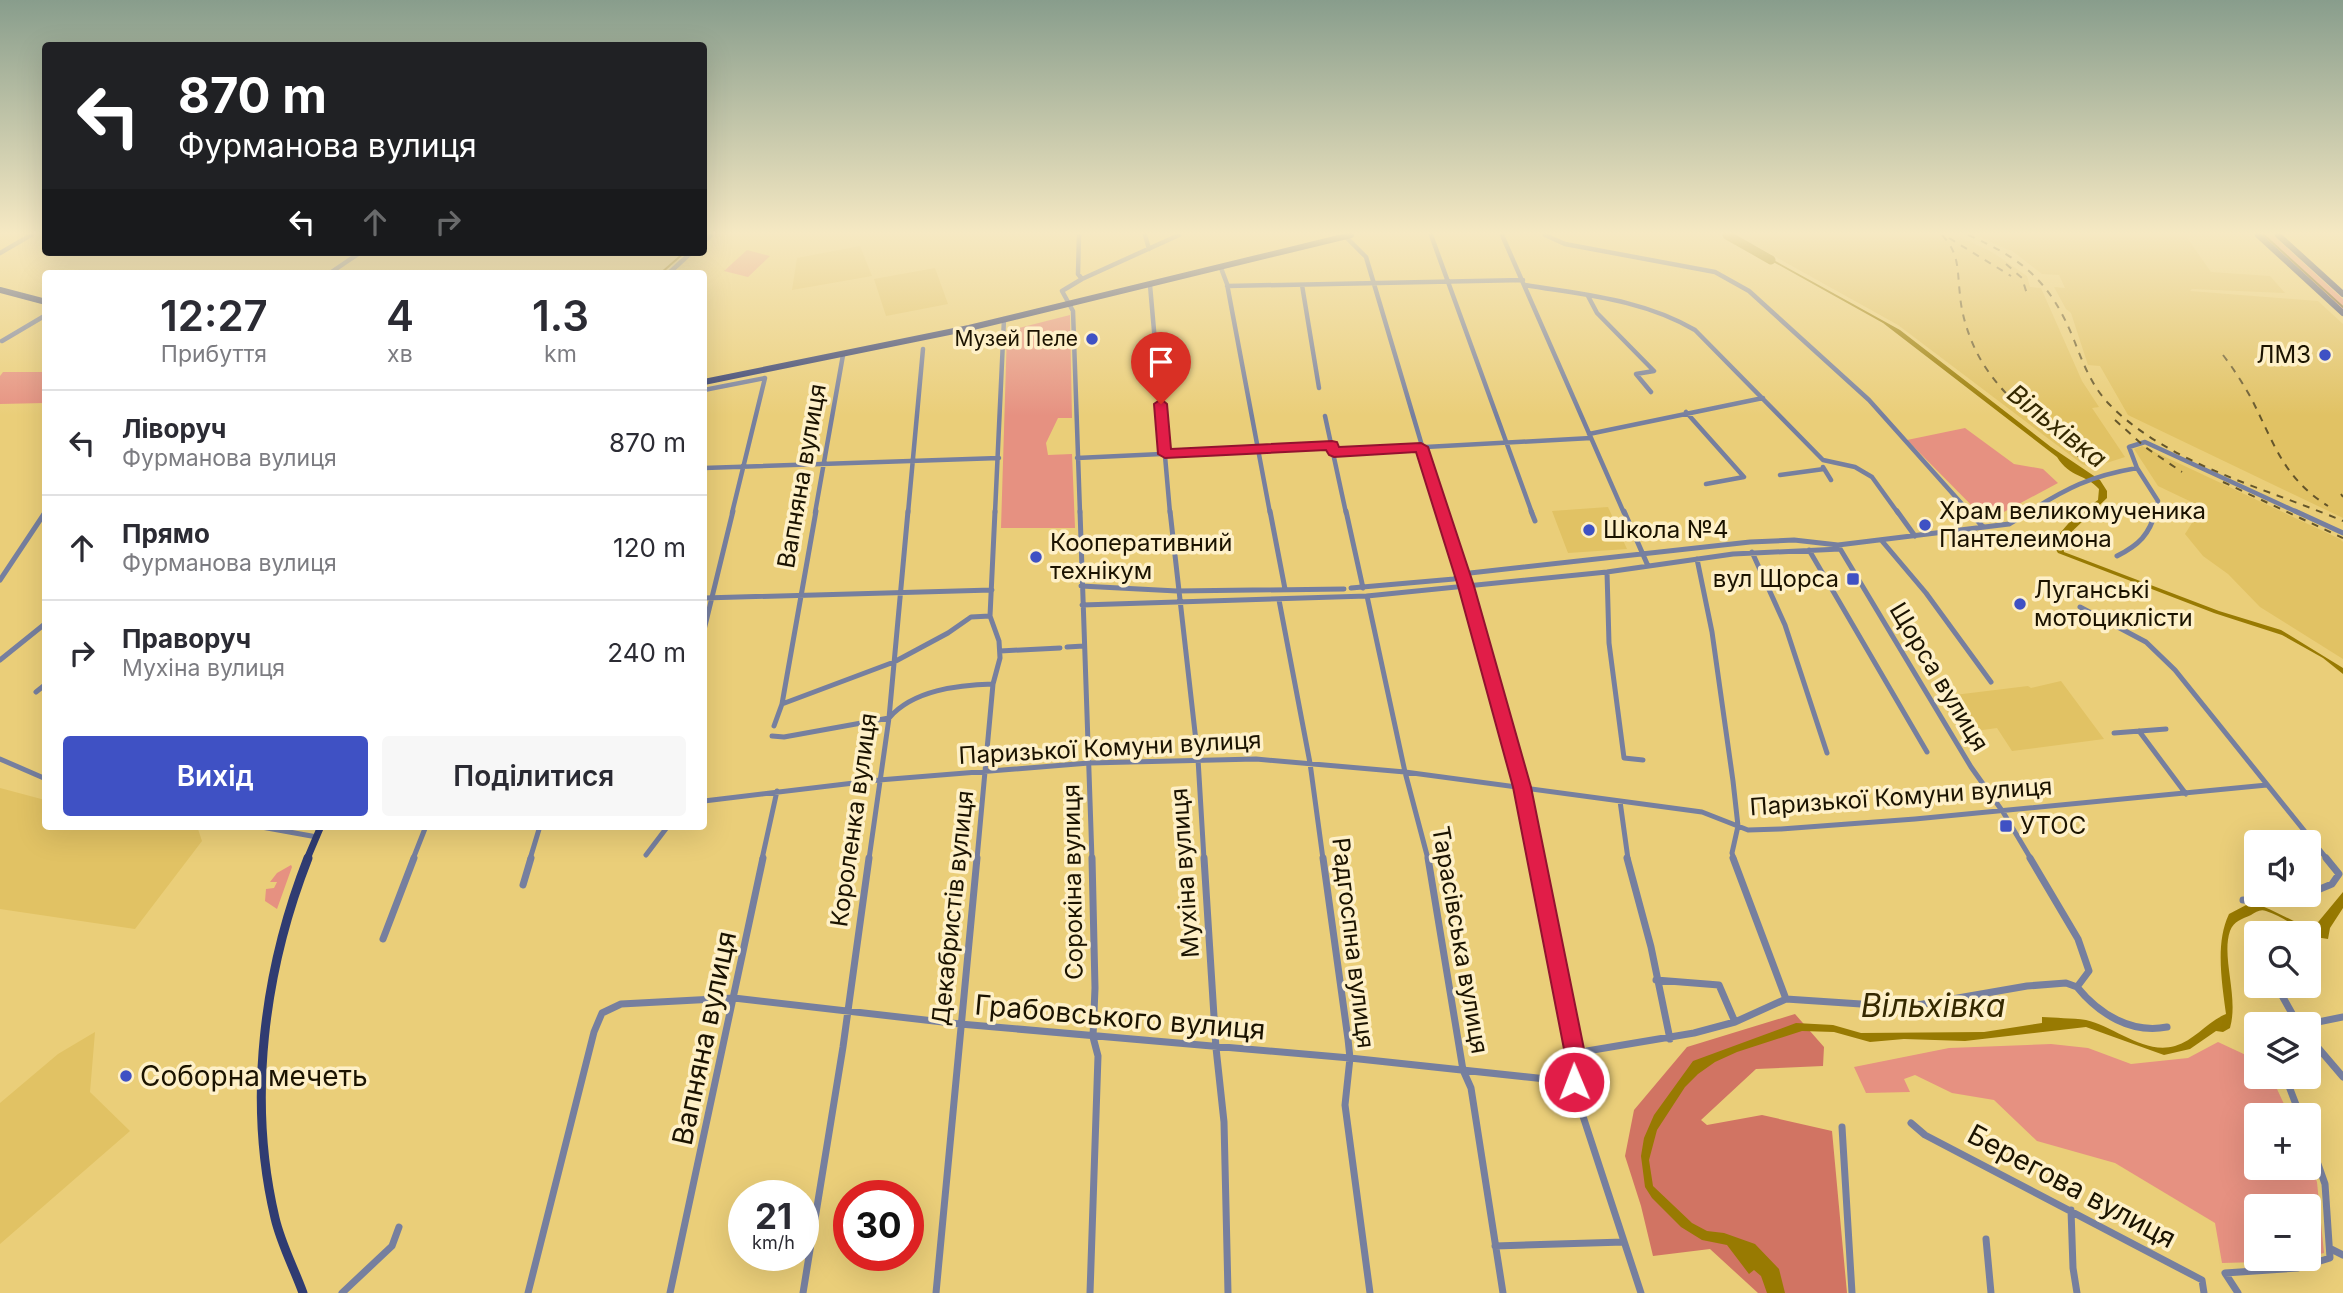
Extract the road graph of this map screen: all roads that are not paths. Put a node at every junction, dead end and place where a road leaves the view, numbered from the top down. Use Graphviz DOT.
graph roads {
  1 [pos="20,295"];
  2 [pos="1064,295"];
  3 [pos="1103,295"];
  4 [pos="1151,295"];
  5 [pos="1229,295"];
  6 [pos="1305,295"];
  7 [pos="1378,295"];
  8 [pos="1454,295"];
  9 [pos="1529,295"];
  10 [pos="1585,295"];
  11 [pos="1754,295"];
  12 [pos="2324,295"];
  13 [pos="1588,296"];
  14 [pos="42,301"];
  15 [pos="1068,303"];
  16 [pos="2343,313"];
  17 [pos="42,317"];
  18 [pos="1004,319"];
  19 [pos="2,341"];
  20 [pos="923,349"];
  21 [pos="843,355"];
  22 [pos="707,381"];
  23 [pos="1319,388"];
  24 [pos="707,389"];
  25 [pos="1651,393"];
  26 [pos="1763,398"];
  27 [pos="1686,412"];
  28 [pos="1325,416"];
  29 [pos="1590,436"];
  30 [pos="1507,442"];
  31 [pos="1421,447"];
  32 [pos="1333,449"];
  33 [pos="1260,450"];
  34 [pos="1165,454"];
  35 [pos="999,458"];
  36 [pos="1077,458"];
  37 [pos="1823,460"];
  38 [pos="913,463"];
  39 [pos="823,465"];
  40 [pos="744,466"];
  41 [pos="707,468"];
  42 [pos="2137,468"];
  43 [pos="1824,469"];
  44 [pos="1780,475"];
  45 [pos="1831,480"];
  46 [pos="1706,484"];
  47 [pos="42,517"];
  48 [pos="1535,521"];
  49 [pos="42,527"];
  50 [pos="1983,527"];
  51 [pos="35,528"];
  52 [pos="2343,533"];
  53 [pos="1916,536"];
  54 [pos="1882,541"];
  55 [pos="1839,547"];
  56 [pos="1809,550"];
  57 [pos="1752,552"];
  58 [pos="1642,556"];
  59 [pos="2117,556"];
  60 [pos="1697,559"];
  61 [pos="1648,566"];
  62 [pos="1606,572"];
  63 [pos="1461,574"];
  64 [pos="0,580"];
  65 [pos="1081,586"];
  66 [pos="1466,586"];
  67 [pos="1363,588"];
  68 [pos="1285,589"];
  69 [pos="992,590"];
  70 [pos="1177,591"];
  71 [pos="901,594"];
  72 [pos="801,595"];
  73 [pos="1367,596"];
  74 [pos="712,597"];
  75 [pos="707,598"];
  76 [pos="1279,600"];
  77 [pos="1179,603"];
  78 [pos="1082,605"];
  79 [pos="2080,607"];
  80 [pos="990,616"];
  81 [pos="707,618"];
  82 [pos="42,626"];
  83 [pos="1084,646"];
  84 [pos="1000,651"];
  85 [pos="0,660"];
  86 [pos="894,662"];
  87 [pos="1991,682"];
  88 [pos="993,684"];
  89 [pos="42,687"];
  90 [pos="36,692"];
  91 [pos="782,704"];
  92 [pos="889,718"];
  93 [pos="774,726"];
  94 [pos="2166,729"];
  95 [pos="2138,731"];
  96 [pos="2114,733"];
  97 [pos="772,736"];
  98 [pos="1927,752"];
  99 [pos="1827,753"];
  100 [pos="0,759"];
  101 [pos="1198,759"];
  102 [pos="1643,760"];
  103 [pos="1089,763"];
  104 [pos="1310,763"];
  105 [pos="985,772"];
  106 [pos="1405,772"];
  107 [pos="42,777"];
  108 [pos="879,780"];
  109 [pos="2267,785"];
  110 [pos="1522,787"];
  111 [pos="777,792"];
  112 [pos="2186,794"];
  113 [pos="1620,801"];
  114 [pos="707,802"];
  115 [pos="2003,812"];
  116 [pos="1738,826"];
  117 [pos="280,830"];
  118 [pos="319,830"];
  119 [pos="424,830"];
  120 [pos="539,830"];
  121 [pos="665,830"];
  122 [pos="2303,830"];
  123 [pos="317,836"];
  124 [pos="2321,852"];
  125 [pos="646,855"];
  126 [pos="523,885"];
  127 [pos="2321,889"];
  128 [pos="383,939"];
  129 [pos="1656,980"];
  130 [pos="2077,987"];
  131 [pos="734,998"];
  132 [pos="1786,999"];
  133 [pos="848,1011"];
  134 [pos="2343,1017"];
  135 [pos="2321,1021"];
  136 [pos="1735,1022"];
  137 [pos="960,1024"];
  138 [pos="2167,1027"];
  139 [pos="1093,1037"];
  140 [pos="1670,1039"];
  141 [pos="1216,1048"];
  142 [pos="2321,1051"];
  143 [pos="1350,1058"];
  144 [pos="1573,1067"];
  145 [pos="1463,1070"];
  146 [pos="2343,1077"];
  147 [pos="1574,1082"];
  148 [pos="1912,1123"];
  149 [pos="1842,1127"];
  150 [pos="2321,1173"];
  151 [pos="2071,1210"];
  152 [pos="399,1227"];
  153 [pos="1986,1239"];
  154 [pos="1624,1242"];
  155 [pos="1496,1246"];
  156 [pos="2331,1249"];
  157 [pos="2343,1255"];
  158 [pos="303,1293"];
  159 [pos="342,1293"];
  160 [pos="528,1293"];
  161 [pos="670,1293"];
  162 [pos="803,1293"];
  163 [pos="936,1293"];
  164 [pos="1090,1293"];
  165 [pos="1228,1293"];
  166 [pos="1370,1293"];
  167 [pos="1503,1293"];
  168 [pos="1641,1293"];
  169 [pos="1852,1293"];
  170 [pos="1992,1293"];
  171 [pos="2077,1293"];
  172 [pos="2204,1293"];
  173 [pos="2238,1293"];
  1 -- 14 [label="main road"];
  2 -- 15 [label="street"];
  3 -- 15 [label="main road"];
  4 -- 34 [label="street, Мухіна вулиця"];
  5 -- 33 [label="street"];
  6 -- 23 [label="street"];
  7 -- 31 [label="street"];
  8 -- 30 [label="street"];
  9 -- 29 [label="street"];
  10 -- 13 [label="street"];
  11 -- 50 [label="street"];
  12 -- 16 [label="main road"];
  13 -- 25 [label="street"];
  13 -- 26 [label="street"];
  15 -- 18 [label="main road"];
  15 -- 36 [label="street, Сорокіна вулиця"];
  17 -- 19 [label="street"];
  18 -- 21 [label="main road"];
  18 -- 35 [label="street, Декабристів вулиця"];
  20 -- 38 [label="street, Короленка вулиця"];
  21 -- 22 [label="main road"];
  21 -- 39 [label="street, Вапняна вулиця"];
  24 -- 40 [label="street"];
  26 -- 27 [label="street"];
  26 -- 37 [label="street"];
  27 -- 29 [label="street"];
  27 -- 46 [label="street"];
  28 -- 32 [label="street"];
  29 -- 30 [label="street"];
  29 -- 58 [label="street"];
  30 -- 31 [label="street"];
  30 -- 48 [label="street"];
  31 -- 32 [label="street"];
  31 -- 63 [label="street"];
  32 -- 33 [label="street"];
  32 -- 67 [label="street"];
  33 -- 34 [label="street"];
  33 -- 68 [label="street"];
  34 -- 36 [label="street"];
  34 -- 70 [label="street, Мухіна вулиця"];
  35 -- 38 [label="street"];
  35 -- 69 [label="street, Декабристів вулиця"];
  36 -- 65 [label="street, Сорокіна вулиця"];
  37 -- 43 [label="street"];
  37 -- 53 [label="street"];
  38 -- 39 [label="street"];
  38 -- 71 [label="street, Короленка вулиця"];
  39 -- 40 [label="street"];
  39 -- 72 [label="street, Вапняна вулиця"];
  40 -- 41 [label="street"];
  40 -- 74 [label="street"];
  42 -- 50 [label="street"];
  42 -- 52 [label="street"];
  42 -- 59 [label="street"];
  43 -- 44 [label="street"];
  43 -- 45 [label="street"];
  47 -- 51 [label="street"];
  49 -- 51 [label="street"];
  50 -- 53 [label="street"];
  51 -- 64 [label="street"];
  53 -- 54 [label="street"];
  54 -- 55 [label="street"];
  54 -- 87 [label="street"];
  55 -- 56 [label="street"];
  55 -- 58 [label="street"];
  55 -- 115 [label="street, Щорса вулиця"];
  56 -- 57 [label="street"];
  56 -- 98 [label="street"];
  57 -- 60 [label="street"];
  57 -- 99 [label="street"];
  58 -- 61 [label="street"];
  58 -- 63 [label="street"];
  60 -- 61 [label="street"];
  60 -- 116 [label="street"];
  61 -- 62 [label="street"];
  62 -- 66 [label="street"];
  62 -- 102 [label="street"];
  63 -- 66 [label="street"];
  63 -- 67 [label="street"];
  65 -- 70 [label="street"];
  65 -- 78 [label="street, Сорокіна вулиця"];
  66 -- 73 [label="street"];
  66 -- 110 [label="street"];
  67 -- 68 [label="street"];
  68 -- 70 [label="street"];
  69 -- 71 [label="street"];
  69 -- 80 [label="street, Декабристів вулиця"];
  70 -- 77 [label="street, Мухіна вулиця"];
  71 -- 72 [label="street"];
  71 -- 86 [label="street, Короленка вулиця"];
  72 -- 74 [label="street"];
  72 -- 91 [label="street, Вапняна вулиця"];
  73 -- 76 [label="street"];
  73 -- 106 [label="street, Тарасівська вулиця"];
  74 -- 75 [label="street"];
  74 -- 81 [label="street"];
  76 -- 77 [label="street"];
  76 -- 104 [label="street, Радгоспна вулиця"];
  77 -- 78 [label="street"];
  77 -- 101 [label="street, Мухіна вулиця"];
  78 -- 83 [label="street, Сорокіна вулиця"];
  79 -- 109 [label="street"];
  80 -- 84 [label="street, Декабристів вулиця"];
  80 -- 86 [label="street"];
  82 -- 85 [label="street"];
  83 -- 84 [label="street"];
  83 -- 103 [label="street, Сорокіна вулиця"];
  84 -- 88 [label="street, Декабристів вулиця"];
  86 -- 91 [label="street"];
  86 -- 92 [label="street, Короленка вулиця"];
  88 -- 92 [label="street"];
  88 -- 105 [label="street, Декабристів вулиця"];
  89 -- 90 [label="street"];
  91 -- 93 [label="street, Вапняна вулиця"];
  92 -- 97 [label="street"];
  92 -- 108 [label="street, Короленка вулиця"];
  94 -- 95 [label="street"];
  95 -- 96 [label="street"];
  95 -- 112 [label="street"];
  100 -- 107 [label="street"];
  101 -- 103 [label="street, Паризької Комуни вулиця"];
  101 -- 104 [label="street, Паризької Комуни вулиця"];
  101 -- 141 [label="street, Мухіна вулиця"];
  103 -- 105 [label="street, Паризької Комуни вулиця"];
  103 -- 139 [label="street, Сорокіна вулиця"];
  104 -- 106 [label="street, Паризької Комуни вулиця"];
  104 -- 143 [label="street, Радгоспна вулиця"];
  105 -- 108 [label="street, Паризької Комуни вулиця"];
  105 -- 137 [label="street, Декабристів вулиця"];
  106 -- 110 [label="street, Паризької Комуни вулиця"];
  106 -- 145 [label="street, Тарасівська вулиця"];
  108 -- 111 [label="street, Паризької Комуни вулиця"];
  108 -- 133 [label="street, Короленка вулиця"];
  109 -- 112 [label="street, Паризької Комуни вулиця"];
  109 -- 122 [label="street"];
  110 -- 113 [label="street, Паризької Комуни вулиця"];
  110 -- 144 [label="street"];
  111 -- 114 [label="street, Паризької Комуни вулиця"];
  111 -- 131 [label="street, Вапняна вулиця"];
  112 -- 115 [label="street, Паризької Комуни вулиця"];
  113 -- 116 [label="street, Паризької Комуни вулиця"];
  113 -- 129 [label="street"];
  115 -- 116 [label="street, Паризької Комуни вулиця"];
  115 -- 130 [label="street, Щорса вулиця"];
  116 -- 132 [label="street"];
  117 -- 123 [label="street"];
  118 -- 123 [label="main road"];
  119 -- 128 [label="street"];
  120 -- 126 [label="street"];
  121 -- 125 [label="street"];
  123 -- 158 [label="main road"];
  124 -- 127 [label="street"];
  129 -- 136 [label="street"];
  129 -- 140 [label="street"];
  130 -- 132 [label="street"];
  130 -- 138 [label="street"];
  131 -- 133 [label="street, Грабовського вулиця"];
  131 -- 160 [label="street, Грабовського вулиця"];
  131 -- 161 [label="street, Вапняна вулиця"];
  132 -- 136 [label="street"];
  133 -- 137 [label="street, Грабовського вулиця"];
  133 -- 162 [label="street, Короленка вулиця"];
  134 -- 135 [label="street"];
  136 -- 140 [label="street"];
  137 -- 139 [label="street, Грабовського вулиця"];
  137 -- 163 [label="street, Декабристів вулиця"];
  139 -- 141 [label="street, Грабовського вулиця"];
  139 -- 164 [label="street, Сорокіна вулиця"];
  140 -- 144 [label="street"];
  141 -- 143 [label="street, Грабовського вулиця"];
  141 -- 165 [label="street, Мухіна вулиця"];
  142 -- 146 [label="street"];
  143 -- 145 [label="street, Грабовського вулиця"];
  143 -- 166 [label="street, Радгоспна вулиця"];
  144 -- 147 [label="street"];
  145 -- 147 [label="street, Грабовського вулиця"];
  145 -- 155 [label="street, Тарасівська вулиця"];
  147 -- 154 [label="street"];
  148 -- 151 [label="street, Берегова вулиця"];
  149 -- 169 [label="street"];
  150 -- 156 [label="street"];
  151 -- 171 [label="street"];
  151 -- 172 [label="street, Берегова вулиця"];
  152 -- 159 [label="street"];
  153 -- 170 [label="street"];
  154 -- 155 [label="street"];
  154 -- 168 [label="street"];
  155 -- 167 [label="street, Тарасівська вулиця"];
  156 -- 157 [label="street"];
  156 -- 173 [label="street"];
}
